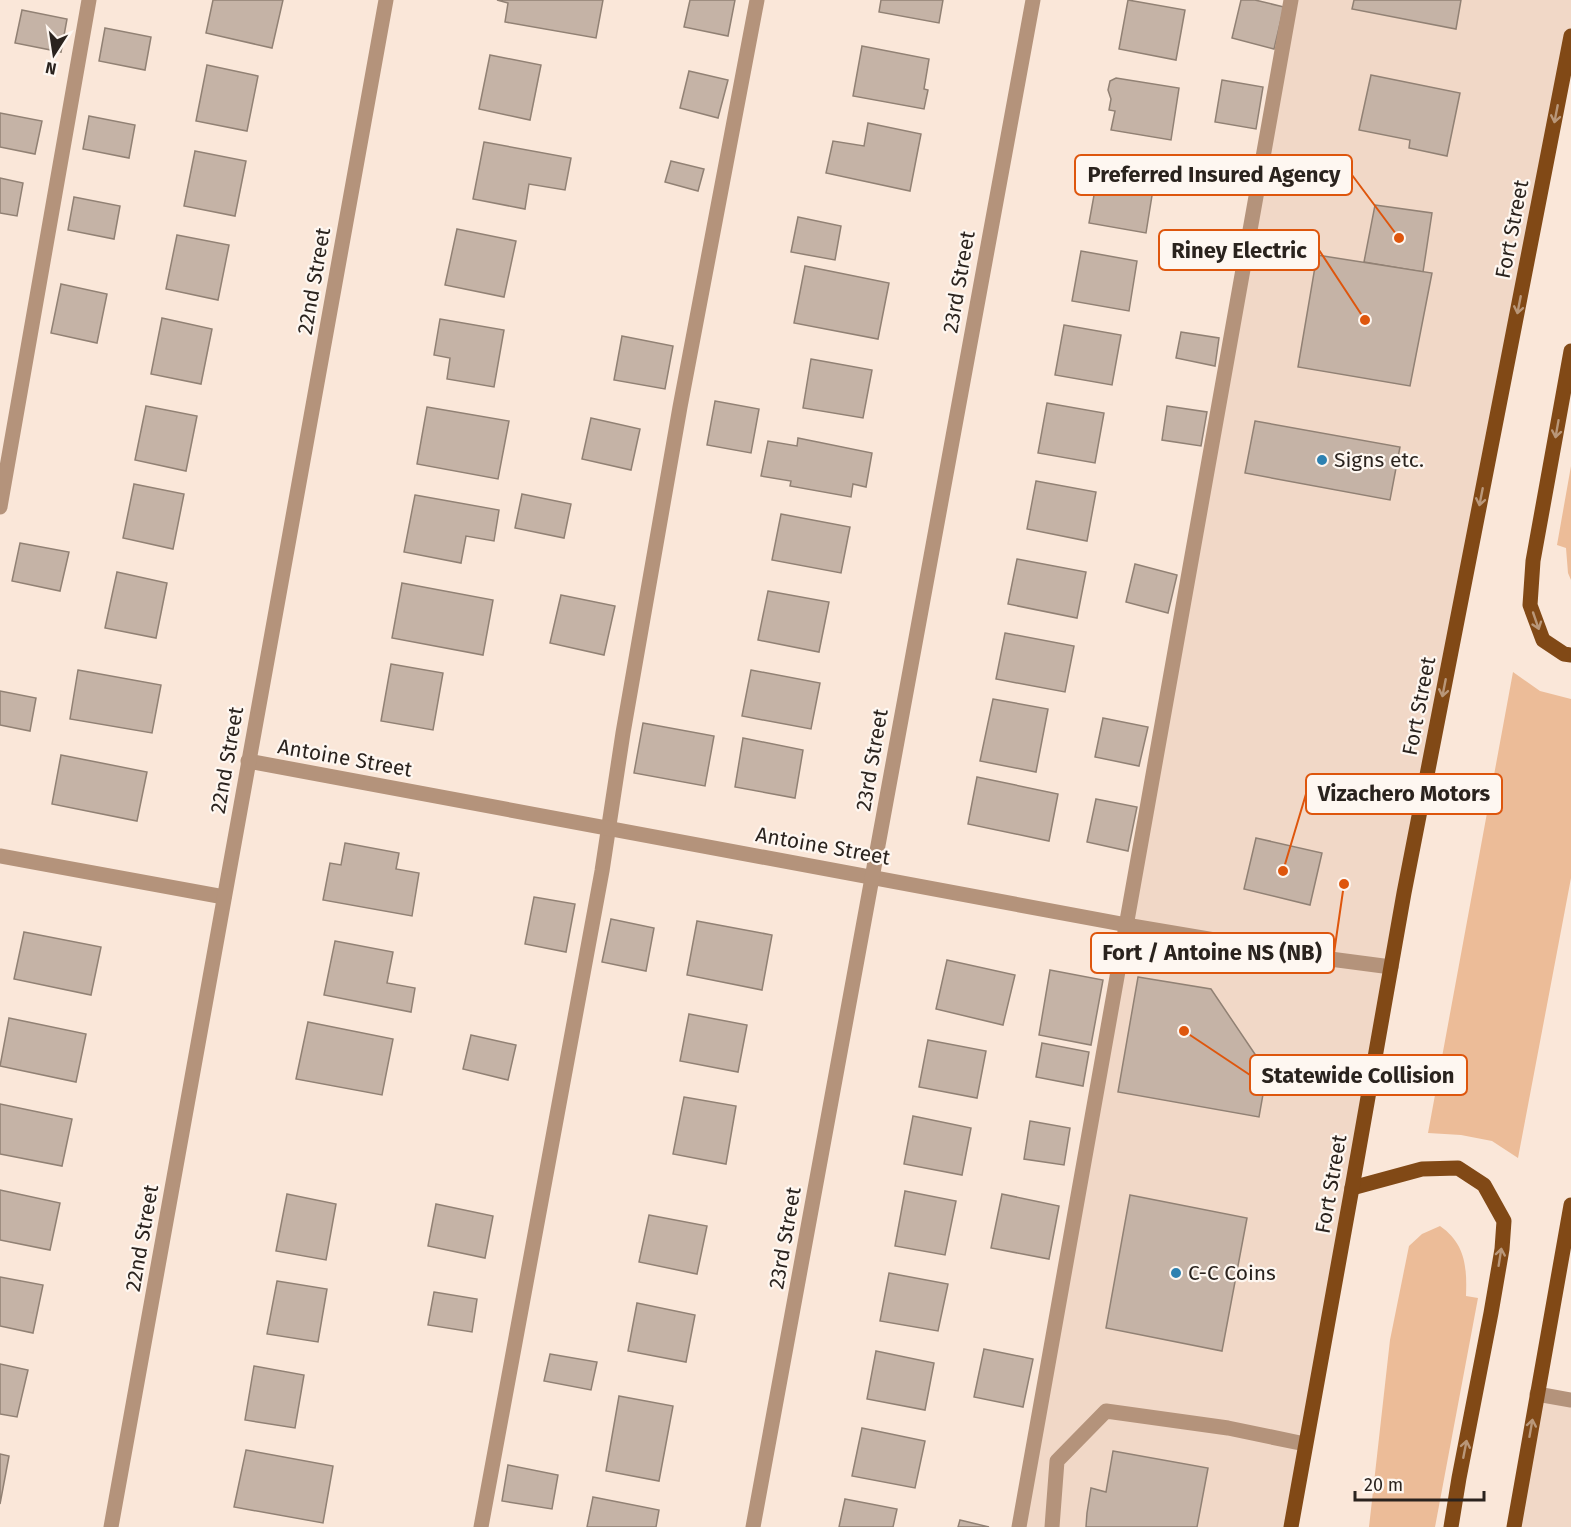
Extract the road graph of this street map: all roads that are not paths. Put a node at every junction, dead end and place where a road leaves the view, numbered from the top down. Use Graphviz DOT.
graph roads {
  1 [pos="89,0"];
  2 [pos="386,0"];
  3 [pos="757,0"];
  4 [pos="1033,0"];
  5 [pos="1292,0"];
  6 [pos="1571,36"];
  7 [pos="1571,351"];
  8 [pos="0,507"];
  9 [pos="1571,654"];
  10 [pos="248,761"];
  11 [pos="609,828"];
  12 [pos="0,856"];
  13 [pos="872,876"];
  14 [pos="224,897"];
  15 [pos="1127,925"];
  16 [pos="1391,967"];
  17 [pos="1353,1188"];
  18 [pos="1571,1205"];
  19 [pos="1537,1394"];
  20 [pos="1571,1400"];
  21 [pos="1305,1444"];
  22 [pos="111,1527"];
  23 [pos="481,1527"];
  24 [pos="753,1527"];
  25 [pos="1019,1527"];
  26 [pos="1052,1527"];
  27 [pos="1291,1527"];
  28 [pos="1451,1527"];
  29 [pos="1514,1527"];
  1 -- 8 [label="street"];
  2 -- 10 [label="street, 22nd Street"];
  3 -- 11 [label="street"];
  4 -- 13 [label="street, 23rd Street"];
  5 -- 15 [label="street"];
  6 -- 16 [label="main road, Fort Street, one-way"];
  7 -- 9 [label="main road, one-way"];
  10 -- 11 [label="street, Antoine Street"];
  10 -- 14 [label="street, 22nd Street"];
  11 -- 13 [label="street, Antoine Street"];
  11 -- 23 [label="street"];
  12 -- 14 [label="street"];
  13 -- 15 [label="street, Antoine Street"];
  13 -- 24 [label="street, 23rd Street"];
  14 -- 22 [label="street, 22nd Street"];
  15 -- 16 [label="street, Antoine Street"];
  15 -- 25 [label="street"];
  16 -- 17 [label="main road, Fort Street"];
  17 -- 21 [label="main road, Fort Street"];
  28 -- 17 [label="main road, one-way"];
  18 -- 19 [label="main road"];
  19 -- 20 [label="street"];
  29 -- 19 [label="main road, one-way"];
  21 -- 26 [label="street"];
  21 -- 27 [label="main road, Fort Street"];
}
